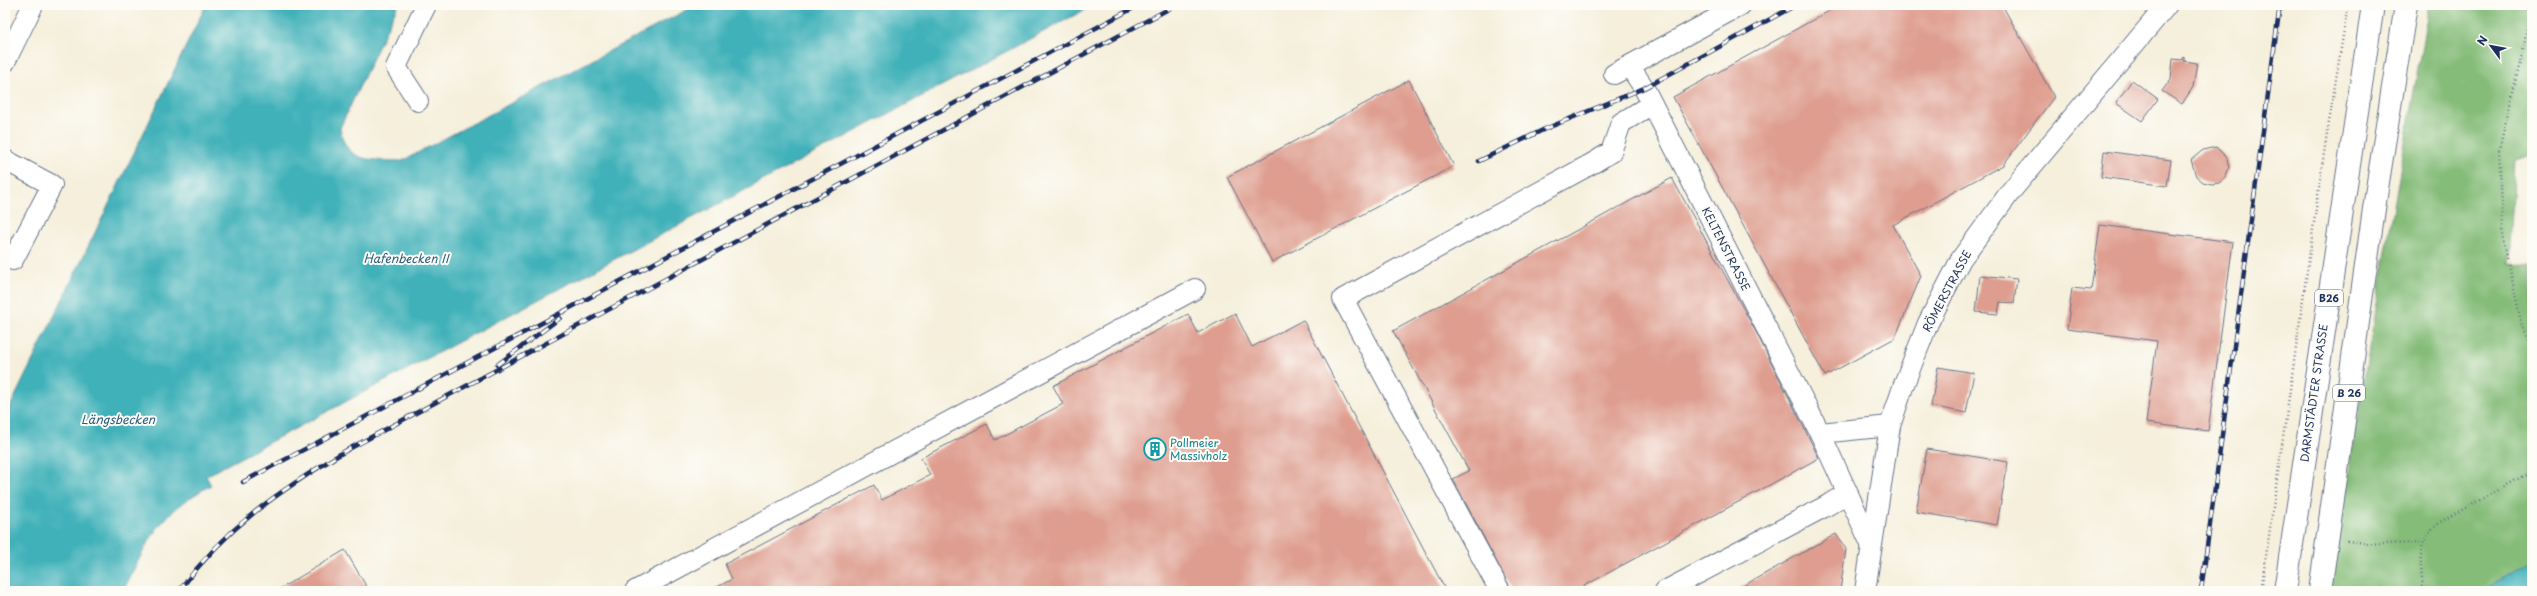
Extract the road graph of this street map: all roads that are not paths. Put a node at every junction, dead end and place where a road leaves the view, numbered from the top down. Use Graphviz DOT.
graph roads {
  1 [pos="33,5"];
  2 [pos="426,5"];
  3 [pos="1741,5"];
  4 [pos="2167,5"];
  5 [pos="2373,5"];
  6 [pos="2406,5"];
  7 [pos="5,62"];
  8 [pos="418,101"];
  9 [pos="1652,104"];
  10 [pos="5,160"];
  11 [pos="5,257"];
  12 [pos="1195,289"];
  13 [pos="1890,426"];
  14 [pos="1820,433"];
  15 [pos="1847,492"];
  16 [pos="1871,544"];
  17 [pos="635,591"];
  18 [pos="1500,591"];
  19 [pos="1665,591"];
  20 [pos="1865,591"];
  21 [pos="2285,591"];
  22 [pos="2320,591"];
  1 -- 7 [label="street"];
  2 -- 8 [label="street"];
  3 -- 9 [label="street, KELTENSTRASSE"];
  4 -- 13 [label="street, RÖMERSTRASSE"];
  5 -- 21 [label="main road, DARMSTÄDTER STRASSE / B26"];
  6 -- 22 [label="main road, B 26"];
  9 -- 14 [label="street, KELTENSTRASSE"];
  9 -- 18 [label="street"];
  10 -- 11 [label="street"];
  12 -- 17 [label="street"];
  13 -- 14 [label="street"];
  13 -- 16 [label="street, RÖMERSTRASSE"];
  14 -- 15 [label="street, KELTENSTRASSE"];
  15 -- 16 [label="street, KELTENSTRASSE"];
  15 -- 19 [label="street"];
  16 -- 20 [label="street, RÖMERSTRASSE"];
}
